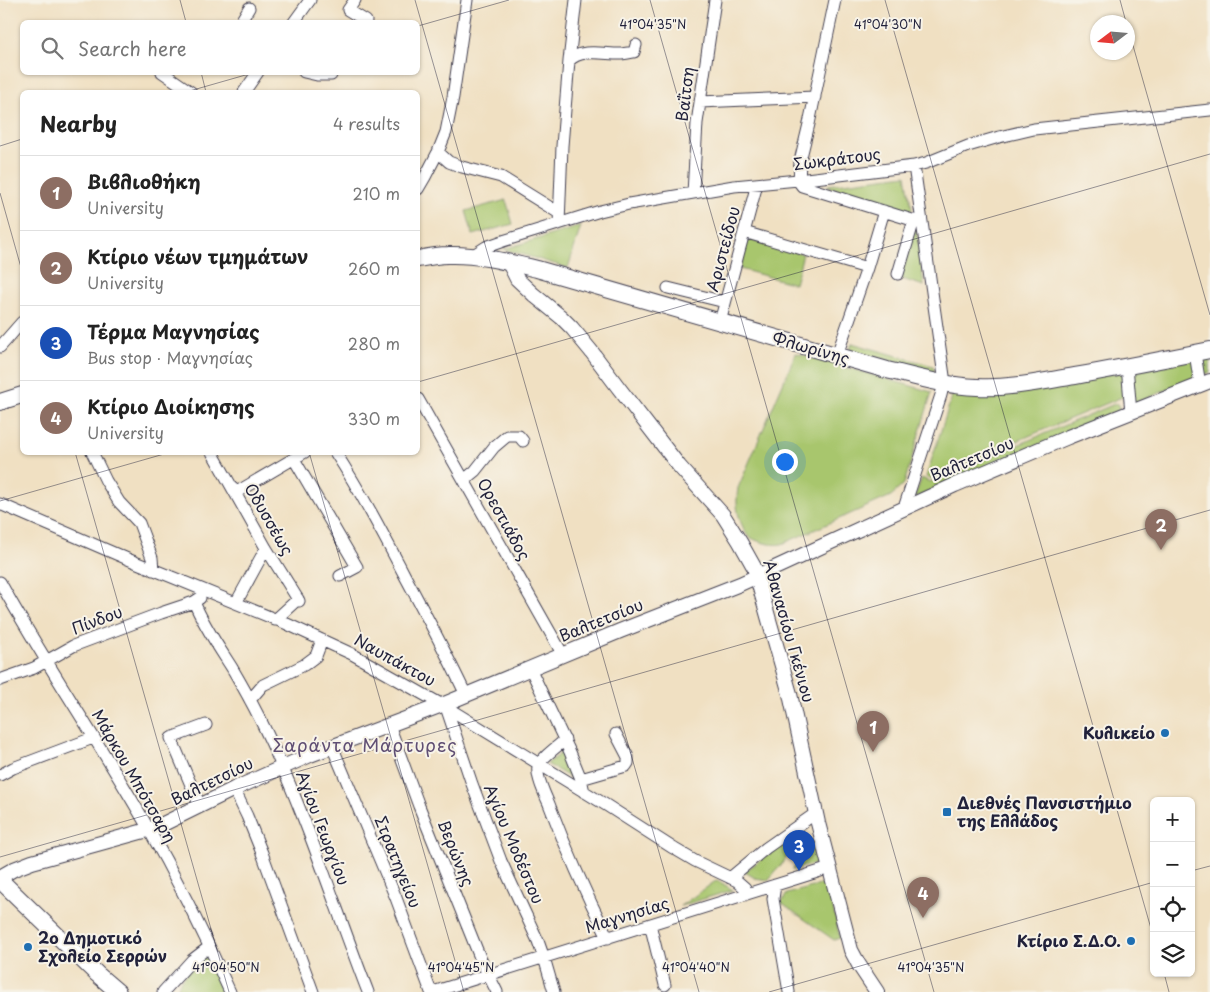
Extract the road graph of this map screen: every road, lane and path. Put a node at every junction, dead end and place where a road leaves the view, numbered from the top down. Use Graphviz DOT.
graph roads {
  1 [pos="310,0"];
  2 [pos="354,0"];
  3 [pos="467,0"];
  4 [pos="576,0"];
  5 [pos="714,0"];
  6 [pos="835,0"];
  7 [pos="249,8"];
  8 [pos="243,20"];
  9 [pos="295,20"];
  10 [pos="364,20"];
  11 [pos="636,45"];
  12 [pos="569,61"];
  13 [pos="166,75"];
  14 [pos="256,75"];
  15 [pos="317,75"];
  16 [pos="331,75"];
  17 [pos="188,90"];
  18 [pos="245,90"];
  19 [pos="815,98"];
  20 [pos="700,102"];
  21 [pos="1210,110"];
  22 [pos="438,152"];
  23 [pos="914,166"];
  24 [pos="422,179"];
  25 [pos="798,180"];
  26 [pos="757,184"];
  27 [pos="693,193"];
  28 [pos="884,211"];
  29 [pos="559,218"];
  30 [pos="918,222"];
  31 [pos="744,232"];
  32 [pos="472,256"];
  33 [pos="420,259"];
  34 [pos="509,263"];
  35 [pos="867,268"];
  36 [pos="898,274"];
  37 [pos="668,288"];
  38 [pos="725,302"];
  39 [pos="720,322"];
  40 [pos="20,324"];
  41 [pos="0,347"];
  42 [pos="1202,351"];
  43 [pos="837,355"];
  44 [pos="1126,366"];
  45 [pos="944,383"];
  46 [pos="1205,383"];
  47 [pos="20,396"];
  48 [pos="0,402"];
  49 [pos="420,403"];
  50 [pos="1130,413"];
  51 [pos="522,441"];
  52 [pos="93,455"];
  53 [pos="214,455"];
  54 [pos="300,455"];
  55 [pos="337,455"];
  56 [pos="294,459"];
  57 [pos="464,480"];
  58 [pos="235,493"];
  59 [pos="0,504"];
  60 [pos="904,508"];
  61 [pos="266,548"];
  62 [pos="153,570"];
  63 [pos="340,576"];
  64 [pos="757,576"];
  65 [pos="0,582"];
  66 [pos="206,591"];
  67 [pos="194,602"];
  68 [pos="236,603"];
  69 [pos="276,620"];
  70 [pos="322,640"];
  71 [pos="563,655"];
  72 [pos="47,661"];
  73 [pos="530,668"];
  74 [pos="0,680"];
  75 [pos="466,695"];
  76 [pos="250,700"];
  77 [pos="444,706"];
  78 [pos="206,725"];
  79 [pos="389,725"];
  80 [pos="616,734"];
  81 [pos="93,738"];
  82 [pos="565,740"];
  83 [pos="332,746"];
  84 [pos="539,764"];
  85 [pos="282,767"];
  86 [pos="0,775"];
  87 [pos="581,779"];
  88 [pos="234,789"];
  89 [pos="584,792"];
  90 [pos="200,806"];
  91 [pos="816,813"];
  92 [pos="149,830"];
  93 [pos="830,868"];
  94 [pos="730,878"];
  95 [pos="0,879"];
  96 [pos="775,885"];
  97 [pos="745,895"];
  98 [pos="650,924"];
  99 [pos="608,938"];
  100 [pos="209,947"];
  101 [pos="544,958"];
  102 [pos="488,975"];
  103 [pos="665,985"];
  104 [pos="118,992"];
  105 [pos="163,992"];
  106 [pos="230,992"];
  107 [pos="313,992"];
  108 [pos="368,992"];
  109 [pos="432,992"];
  110 [pos="496,992"];
  111 [pos="554,992"];
  112 [pos="789,992"];
  113 [pos="877,992"];
  1 -- 9 [label="street"];
  2 -- 10 [label="street"];
  3 -- 22 [label="street"];
  4 -- 12 [label="street"];
  5 -- 20 [label="street, Βαΐτση"];
  6 -- 19 [label="street"];
  7 -- 8 [label="street"];
  11 -- 12 [label="street"];
  12 -- 29 [label="street"];
  13 -- 17 [label="street"];
  14 -- 18 [label="street"];
  15 -- 16 [label="street"];
  19 -- 20 [label="street"];
  19 -- 25 [label="street"];
  20 -- 27 [label="street, Βαΐτση"];
  21 -- 23 [label="street, Σωκράτους"];
  22 -- 24 [label="street"];
  22 -- 29 [label="street"];
  23 -- 25 [label="street, Σωκράτους"];
  23 -- 30 [label="street"];
  25 -- 26 [label="street, Σωκράτους"];
  25 -- 28 [label="street"];
  26 -- 27 [label="street, Σωκράτους"];
  26 -- 31 [label="street, Αριστείδου"];
  27 -- 29 [label="street, Σωκράτους"];
  28 -- 30 [label="street"];
  28 -- 35 [label="street"];
  29 -- 32 [label="street, Σωκράτους"];
  30 -- 36 [label="street"];
  30 -- 45 [label="street"];
  31 -- 35 [label="street"];
  31 -- 38 [label="street, Αριστείδου"];
  32 -- 33 [label="main road, Φλωρίνης"];
  32 -- 34 [label="main road, Φλωρίνης"];
  34 -- 39 [label="main road, Φλωρίνης"];
  34 -- 64 [label="street, Αθανασίου Γκένιου"];
  35 -- 43 [label="street"];
  37 -- 38 [label="street"];
  38 -- 39 [label="street, Αριστείδου"];
  39 -- 43 [label="main road, Φλωρίνης"];
  40 -- 41 [label="street"];
  42 -- 44 [label="main road, Φλωρίνης"];
  42 -- 46 [label="street"];
  43 -- 45 [label="main road, Φλωρίνης"];
  44 -- 45 [label="main road, Φλωρίνης"];
  44 -- 50 [label="street"];
  45 -- 60 [label="street"];
  46 -- 50 [label="street, Βαλτετσίου"];
  47 -- 48 [label="main road"];
  49 -- 57 [label="street, Ορεστιάδος"];
  50 -- 60 [label="street, Βαλτετσίου"];
  51 -- 57 [label="street"];
  52 -- 62 [label="street"];
  53 -- 58 [label="street, Οδυσσέως"];
  54 -- 56 [label="street"];
  55 -- 75 [label="street"];
  56 -- 58 [label="street"];
  56 -- 63 [label="street"];
  57 -- 71 [label="street, Ορεστιάδος"];
  58 -- 61 [label="street, Οδυσσέως"];
  59 -- 62 [label="street, Ναυπάκτου"];
  60 -- 64 [label="street, Βαλτετσίου"];
  61 -- 68 [label="street"];
  61 -- 69 [label="street, Οδυσσέως"];
  62 -- 66 [label="street, Ναυπάκτου"];
  64 -- 71 [label="street, Βαλτετσίου"];
  64 -- 91 [label="street, Αθανασίου Γκένιου"];
  65 -- 72 [label="street, Μάρκου Μπότσαρη"];
  66 -- 67 [label="street, Πίνδου"];
  66 -- 68 [label="street, Ναυπάκτου"];
  67 -- 72 [label="street, Πίνδου"];
  67 -- 76 [label="street, Αγίου Γεωργίου"];
  68 -- 69 [label="street, Ναυπάκτου"];
  69 -- 70 [label="street, Ναυπάκτου"];
  70 -- 76 [label="street"];
  70 -- 77 [label="street, Ναυπάκτου"];
  71 -- 73 [label="street, Βαλτετσίου"];
  72 -- 74 [label="street, Πίνδου"];
  72 -- 81 [label="street, Μάρκου Μπότσαρη"];
  73 -- 75 [label="street, Βαλτετσίου"];
  73 -- 82 [label="street"];
  75 -- 77 [label="street, Βαλτετσίου"];
  76 -- 85 [label="street, Αγίου Γεωργίου"];
  77 -- 79 [label="street, Βαλτετσίου"];
  77 -- 84 [label="street, Ναυπάκτου"];
  77 -- 101 [label="street, Αγίου Μοδέστου"];
  78 -- 90 [label="street"];
  79 -- 83 [label="street, Βαλτετσίου"];
  79 -- 102 [label="street, Βερώνης"];
  80 -- 87 [label="street"];
  81 -- 86 [label="street"];
  81 -- 92 [label="street, Μάρκου Μπότσαρη"];
  82 -- 84 [label="street"];
  82 -- 87 [label="street"];
  83 -- 85 [label="street, Βαλτετσίου"];
  83 -- 109 [label="street, Στρατηγείου"];
  84 -- 89 [label="street, Ναυπάκτου"];
  84 -- 99 [label="street"];
  85 -- 88 [label="street, Βαλτετσίου"];
  85 -- 108 [label="street, Αγίου Γεωργίου"];
  87 -- 89 [label="street"];
  88 -- 90 [label="street, Βαλτετσίου"];
  88 -- 107 [label="street"];
  89 -- 94 [label="street, Ναυπάκτου"];
  90 -- 92 [label="street, Βαλτετσίου"];
  91 -- 93 [label="street, Αθανασίου Γκένιου"];
  91 -- 94 [label="street"];
  92 -- 95 [label="street, Βαλτετσίου"];
  92 -- 100 [label="street, Μάρκου Μπότσαρη"];
  93 -- 96 [label="street, Μαγνησίας"];
  93 -- 113 [label="street, Αθανασίου Γκένιου"];
  94 -- 97 [label="street, Ναυπάκτου"];
  95 -- 104 [label="main road"];
  96 -- 97 [label="street, Μαγνησίας"];
  96 -- 112 [label="street"];
  97 -- 98 [label="street, Μαγνησίας"];
  98 -- 99 [label="street, Μαγνησίας"];
  98 -- 103 [label="street"];
  99 -- 101 [label="street, Μαγνησίας"];
  100 -- 105 [label="street"];
  100 -- 106 [label="street, Μάρκου Μπότσαρη"];
  101 -- 102 [label="street, Μαγνησίας"];
  101 -- 111 [label="street, Αγίου Μοδέστου"];
  102 -- 109 [label="street, Μαγνησίας"];
  102 -- 110 [label="street, Βερώνης"];
}
